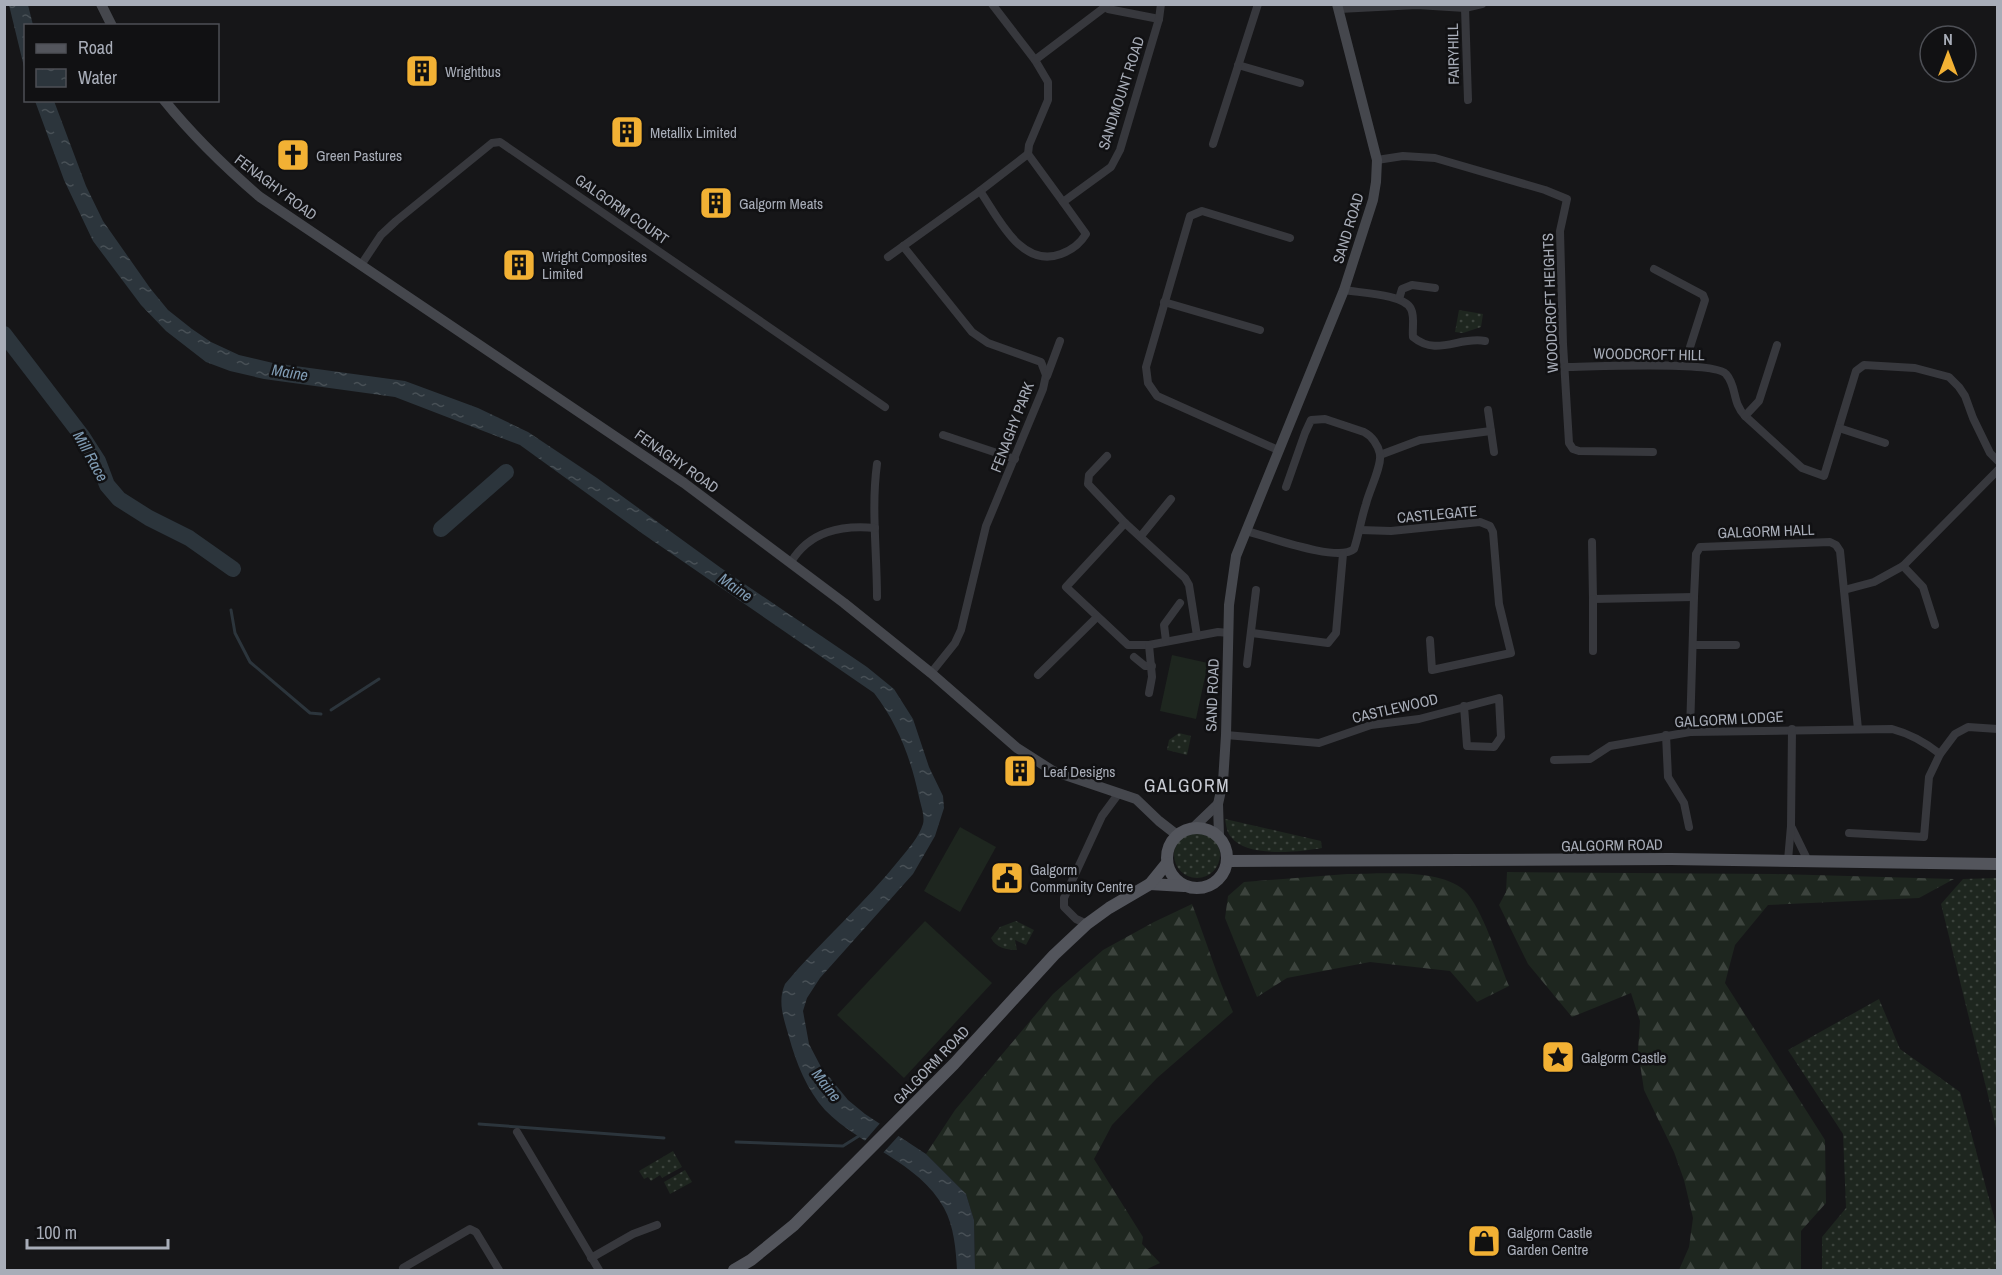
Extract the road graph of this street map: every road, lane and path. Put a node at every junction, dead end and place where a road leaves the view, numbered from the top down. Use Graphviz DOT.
graph roads {
  1 [pos="101,4"];
  2 [pos="992,4"];
  3 [pos="1161,4"];
  4 [pos="1258,4"];
  5 [pos="1482,4"];
  6 [pos="1417,5"];
  7 [pos="1105,6"];
  8 [pos="1338,7"];
  9 [pos="1466,8"];
  10 [pos="1159,19"];
  11 [pos="111,24"];
  12 [pos="1035,60"];
  13 [pos="1238,65"];
  14 [pos="1300,83"];
  15 [pos="1468,100"];
  16 [pos="166,102"];
  17 [pos="1213,144"];
  18 [pos="1028,154"];
  19 [pos="1377,160"];
  20 [pos="980,191"];
  21 [pos="1064,202"];
  22 [pos="1290,238"];
  23 [pos="903,246"];
  24 [pos="888,256"];
  25 [pos="361,266"];
  26 [pos="1654,269"];
  27 [pos="1436,288"];
  28 [pos="1344,290"];
  29 [pos="1399,299"];
  30 [pos="1164,302"];
  31 [pos="1260,330"];
  32 [pos="1060,341"];
  33 [pos="1485,341"];
  34 [pos="1777,345"];
  35 [pos="1688,365"];
  36 [pos="1565,367"];
  37 [pos="1043,388"];
  38 [pos="885,406"];
  39 [pos="1488,410"];
  40 [pos="1744,416"];
  41 [pos="1839,428"];
  42 [pos="1491,431"];
  43 [pos="943,435"];
  44 [pos="1885,443"];
  45 [pos="1278,450"];
  46 [pos="1494,452"];
  47 [pos="1653,452"];
  48 [pos="1380,455"];
  49 [pos="1107,456"];
  50 [pos="1015,459"];
  51 [pos="1998,461"];
  52 [pos="877,464"];
  53 [pos="1998,470"];
  54 [pos="1286,487"];
  55 [pos="1171,499"];
  56 [pos="1125,523"];
  57 [pos="875,528"];
  58 [pos="1360,530"];
  59 [pos="1246,531"];
  60 [pos="1141,536"];
  61 [pos="1592,542"];
  62 [pos="1342,554"];
  63 [pos="791,562"];
  64 [pos="1903,566"];
  65 [pos="1256,590"];
  66 [pos="1844,590"];
  67 [pos="877,597"];
  68 [pos="1694,597"];
  69 [pos="1593,599"];
  70 [pos="1180,603"];
  71 [pos="1097,617"];
  72 [pos="1935,625"];
  73 [pos="1229,633"];
  74 [pos="1252,633"];
  75 [pos="1197,636"];
  76 [pos="1430,640"];
  77 [pos="1166,641"];
  78 [pos="1149,645"];
  79 [pos="1693,645"];
  80 [pos="1736,645"];
  81 [pos="1593,651"];
  82 [pos="1134,657"];
  83 [pos="1247,664"];
  84 [pos="1152,666"];
  85 [pos="931,673"];
  86 [pos="1038,675"];
  87 [pos="1149,693"];
  88 [pos="1464,706"];
  89 [pos="1792,729"];
  90 [pos="1858,729"];
  91 [pos="1998,729"];
  92 [pos="1690,732"];
  93 [pos="1226,735"];
  94 [pos="1666,735"];
  95 [pos="1940,754"];
  96 [pos="1554,760"];
  97 [pos="1119,793"];
  98 [pos="1218,804"];
  99 [pos="1791,826"];
  100 [pos="1194,827"];
  101 [pos="1689,827"];
  102 [pos="1849,833"];
  103 [pos="1177,835"];
  104 [pos="1219,836"];
  105 [pos="1789,855"];
  106 [pos="1228,861"];
  107 [pos="1808,861"];
  108 [pos="1167,863"];
  109 [pos="1998,864"];
  110 [pos="1150,884"];
  111 [pos="1185,886"];
  112 [pos="1087,924"];
  113 [pos="517,1132"];
  114 [pos="657,1225"];
  115 [pos="591,1258"];
  116 [pos="405,1270"];
  117 [pos="499,1270"];
  118 [pos="598,1270"];
  119 [pos="734,1270"];
  1 -- 11 [label="street"];
  2 -- 12 [label="street"];
  3 -- 10 [label="street, SANDMOUNT ROAD"];
  4 -- 13 [label="street"];
  5 -- 9 [label="street, FAIRYHILL"];
  6 -- 8 [label="street, FAIRYHILL"];
  6 -- 9 [label="street, FAIRYHILL"];
  7 -- 10 [label="street"];
  7 -- 12 [label="street"];
  8 -- 19 [label="street, SAND ROAD"];
  9 -- 15 [label="street, FAIRYHILL"];
  10 -- 21 [label="street, SANDMOUNT ROAD"];
  12 -- 18 [label="street"];
  13 -- 14 [label="street"];
  13 -- 17 [label="street"];
  16 -- 25 [label="street, FENAGHY ROAD"];
  18 -- 20 [label="street"];
  18 -- 21 [label="street"];
  19 -- 28 [label="street, SAND ROAD"];
  19 -- 36 [label="street, WOODCROFT HEIGHTS"];
  20 -- 21 [label="street"];
  20 -- 23 [label="street"];
  22 -- 30 [label="street"];
  23 -- 24 [label="street"];
  23 -- 37 [label="street, FENAGHY PARK"];
  25 -- 38 [label="street, GALGORM COURT"];
  25 -- 63 [label="street, FENAGHY ROAD"];
  26 -- 35 [label="street"];
  27 -- 29 [label="street"];
  28 -- 29 [label="street"];
  28 -- 45 [label="street, SAND ROAD"];
  29 -- 33 [label="street"];
  30 -- 31 [label="street"];
  30 -- 45 [label="street"];
  32 -- 37 [label="street"];
  34 -- 40 [label="street"];
  35 -- 36 [label="street, WOODCROFT HILL"];
  35 -- 40 [label="street, WOODCROFT HILL"];
  36 -- 47 [label="street, WOODCROFT HEIGHTS"];
  37 -- 50 [label="street, FENAGHY PARK"];
  39 -- 42 [label="street"];
  40 -- 41 [label="street, WOODCROFT HILL"];
  41 -- 44 [label="street"];
  41 -- 51 [label="street"];
  42 -- 46 [label="street"];
  42 -- 48 [label="street"];
  43 -- 50 [label="street"];
  45 -- 59 [label="street, SAND ROAD"];
  48 -- 54 [label="street"];
  48 -- 58 [label="street"];
  49 -- 56 [label="street"];
  50 -- 85 [label="street, FENAGHY PARK"];
  52 -- 57 [label="street"];
  53 -- 64 [label="street"];
  55 -- 60 [label="street"];
  56 -- 60 [label="street"];
  56 -- 71 [label="street"];
  57 -- 63 [label="street"];
  57 -- 67 [label="street"];
  58 -- 62 [label="street"];
  58 -- 76 [label="street, CASTLEGATE"];
  59 -- 62 [label="street"];
  59 -- 73 [label="street, SAND ROAD"];
  60 -- 75 [label="street"];
  61 -- 69 [label="street"];
  62 -- 74 [label="street"];
  63 -- 85 [label="street, FENAGHY ROAD"];
  64 -- 66 [label="street"];
  64 -- 72 [label="street"];
  65 -- 74 [label="street"];
  66 -- 68 [label="street, GALGORM HALL"];
  66 -- 90 [label="street, GALGORM HALL"];
  68 -- 69 [label="street"];
  68 -- 79 [label="street, GALGORM HALL"];
  69 -- 81 [label="street"];
  70 -- 77 [label="street"];
  71 -- 78 [label="street"];
  71 -- 86 [label="street"];
  73 -- 75 [label="street"];
  73 -- 93 [label="street, SAND ROAD"];
  74 -- 83 [label="street"];
  75 -- 77 [label="street"];
  77 -- 78 [label="street"];
  78 -- 84 [label="street"];
  79 -- 80 [label="street"];
  79 -- 92 [label="street, GALGORM HALL"];
  82 -- 84 [label="street"];
  84 -- 87 [label="street"];
  85 -- 97 [label="street, FENAGHY ROAD"];
  88 -- 88 [label="street, CASTLEWOOD"];
  88 -- 93 [label="street, CASTLEWOOD"];
  89 -- 90 [label="street, GALGORM LODGE"];
  89 -- 92 [label="street, GALGORM LODGE"];
  89 -- 99 [label="street, GALGORM LODGE"];
  90 -- 95 [label="street, GALGORM LODGE"];
  91 -- 95 [label="street"];
  92 -- 94 [label="street, GALGORM LODGE"];
  93 -- 98 [label="street, SAND ROAD"];
  94 -- 96 [label="street, GALGORM LODGE"];
  94 -- 101 [label="street, GALGORM LODGE"];
  95 -- 102 [label="street"];
  97 -- 103 [label="street, FENAGHY ROAD"];
  97 -- 112 [label="street"];
  98 -- 100 [label="street"];
  98 -- 104 [label="street, SAND ROAD"];
  99 -- 105 [label="street, GALGORM LODGE"];
  99 -- 107 [label="street, GALGORM LODGE"];
  100 -- 103 [label="main road"];
  100 -- 104 [label="main road"];
  103 -- 108 [label="main road"];
  104 -- 106 [label="main road"];
  105 -- 106 [label="main road, GALGORM ROAD"];
  105 -- 107 [label="main road, GALGORM ROAD"];
  106 -- 111 [label="main road"];
  107 -- 109 [label="main road, GALGORM ROAD"];
  108 -- 110 [label="main road, GALGORM ROAD"];
  108 -- 111 [label="main road"];
  110 -- 111 [label="main road"];
  110 -- 112 [label="main road, GALGORM ROAD"];
  112 -- 119 [label="main road, GALGORM ROAD"];
  113 -- 115 [label="street"];
  114 -- 115 [label="street"];
  115 -- 118 [label="street"];
  116 -- 117 [label="street"];
}
